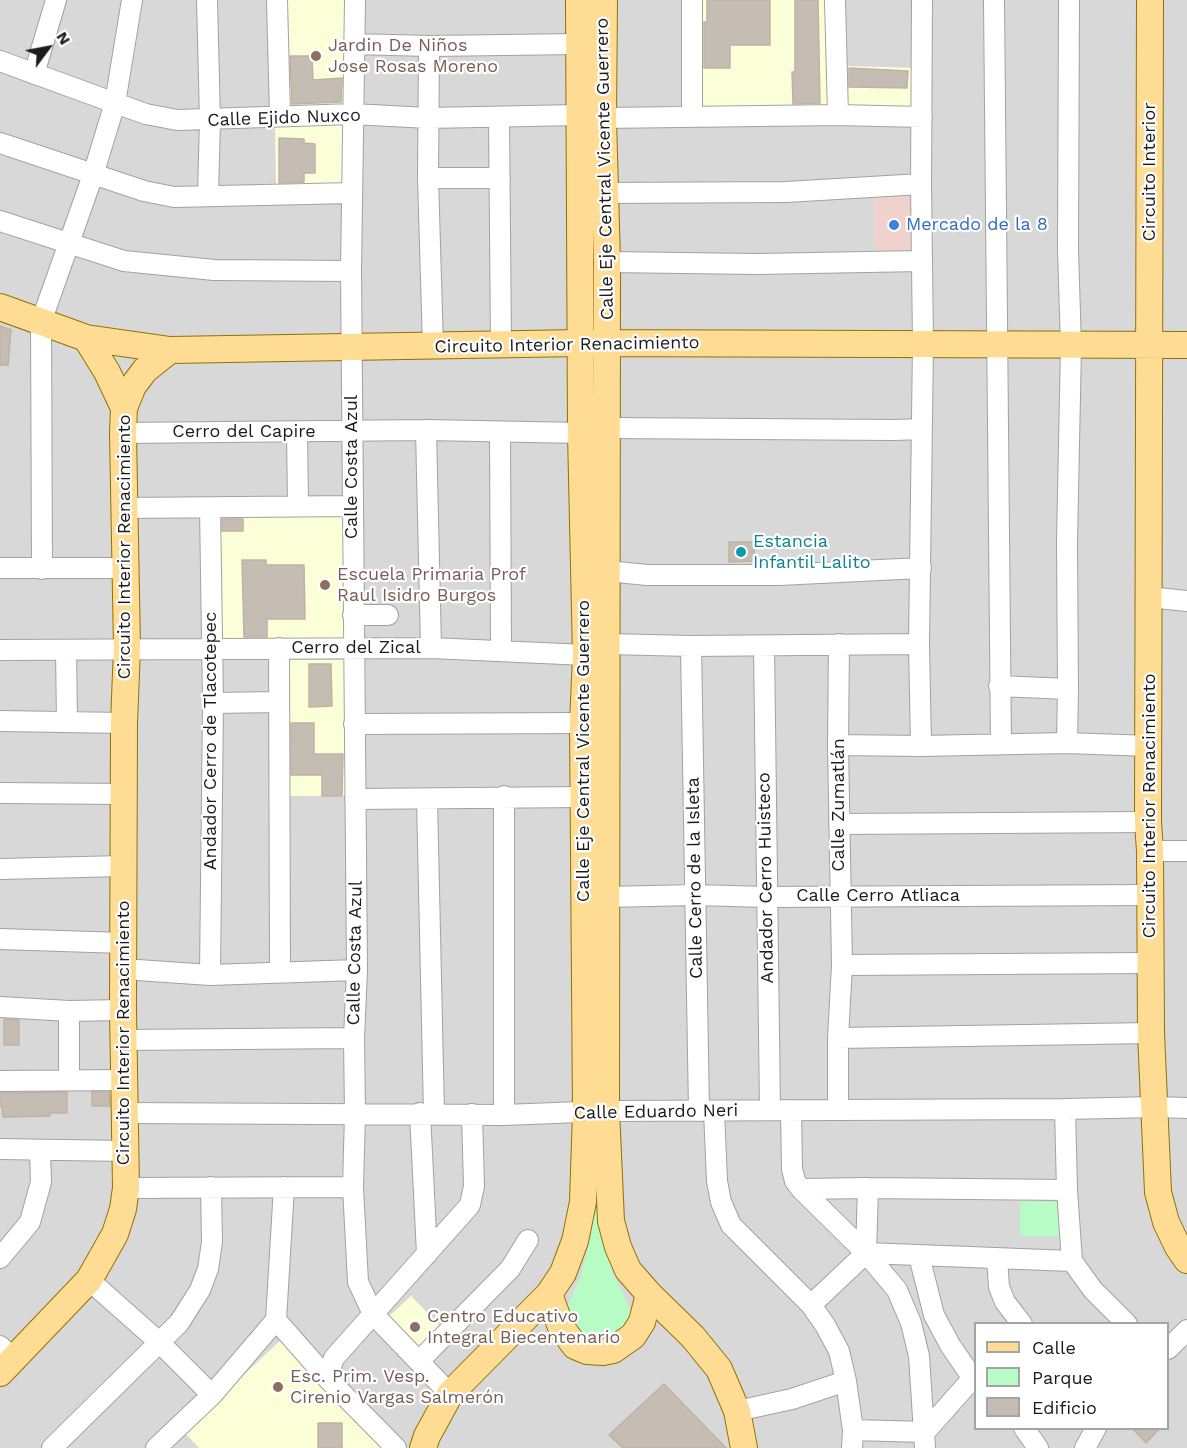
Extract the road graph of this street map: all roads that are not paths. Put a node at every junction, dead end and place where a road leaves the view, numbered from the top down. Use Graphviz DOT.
graph roads {
  1 [pos="56,0"];
  2 [pos="132,0"];
  3 [pos="207,0"];
  4 [pos="277,0"];
  5 [pos="355,0"];
  6 [pos="579,0"];
  7 [pos="604,0"];
  8 [pos="692,0"];
  9 [pos="835,0"];
  10 [pos="922,0"];
  11 [pos="994,0"];
  12 [pos="1069,0"];
  13 [pos="1150,0"];
  14 [pos="354,44"];
  15 [pos="578,44"];
  16 [pos="429,46"];
  17 [pos="0,61"];
  18 [pos="34,74"];
  19 [pos="115,103"];
  20 [pos="353,114"];
  21 [pos="838,115"];
  22 [pos="280,116"];
  23 [pos="591,116"];
  24 [pos="692,117"];
  25 [pos="922,117"];
  26 [pos="428,118"];
  27 [pos="499,118"];
  28 [pos="210,120"];
  29 [pos="0,143"];
  30 [pos="93,175"];
  31 [pos="428,178"];
  32 [pos="500,178"];
  33 [pos="921,184"];
  34 [pos="352,193"];
  35 [pos="605,193"];
  36 [pos="208,196"];
  37 [pos="0,220"];
  38 [pos="68,244"];
  39 [pos="921,261"];
  40 [pos="607,262"];
  41 [pos="351,271"];
  42 [pos="0,307"];
  43 [pos="41,322"];
  44 [pos="86,338"];
  45 [pos="581,343"];
  46 [pos="607,343"];
  47 [pos="923,344"];
  48 [pos="996,344"];
  49 [pos="501,345"];
  50 [pos="1150,345"];
  51 [pos="1187,345"];
  52 [pos="433,346"];
  53 [pos="1071,346"];
  54 [pos="351,349"];
  55 [pos="170,350"];
  56 [pos="124,420"];
  57 [pos="607,428"];
  58 [pos="922,429"];
  59 [pos="426,430"];
  60 [pos="352,431"];
  61 [pos="297,432"];
  62 [pos="500,432"];
  63 [pos="581,433"];
  64 [pos="298,505"];
  65 [pos="353,506"];
  66 [pos="124,508"];
  67 [pos="210,508"];
  68 [pos="0,568"];
  69 [pos="124,568"];
  70 [pos="921,568"];
  71 [pos="42,569"];
  72 [pos="607,570"];
  73 [pos="1149,597"];
  74 [pos="1187,601"];
  75 [pos="353,615"];
  76 [pos="388,615"];
  77 [pos="840,644"];
  78 [pos="919,644"];
  79 [pos="690,646"];
  80 [pos="764,646"];
  81 [pos="212,647"];
  82 [pos="353,647"];
  83 [pos="127,648"];
  84 [pos="279,648"];
  85 [pos="430,648"];
  86 [pos="597,649"];
  87 [pos="0,650"];
  88 [pos="66,650"];
  89 [pos="501,651"];
  90 [pos="999,686"];
  91 [pos="1068,689"];
  92 [pos="279,702"];
  93 [pos="213,703"];
  94 [pos="0,721"];
  95 [pos="67,722"];
  96 [pos="124,723"];
  97 [pos="583,723"];
  98 [pos="354,724"];
  99 [pos="1066,743"];
  100 [pos="1001,744"];
  101 [pos="838,745"];
  102 [pos="921,746"];
  103 [pos="1150,746"];
  104 [pos="0,793"];
  105 [pos="124,794"];
  106 [pos="504,796"];
  107 [pos="583,797"];
  108 [pos="355,799"];
  109 [pos="427,799"];
  110 [pos="1148,822"];
  111 [pos="839,824"];
  112 [pos="1150,851"];
  113 [pos="1187,851"];
  114 [pos="123,866"];
  115 [pos="0,869"];
  116 [pos="696,895"];
  117 [pos="840,895"];
  118 [pos="1150,895"];
  119 [pos="606,897"];
  120 [pos="766,897"];
  121 [pos="0,939"];
  122 [pos="123,943"];
  123 [pos="1150,963"];
  124 [pos="842,965"];
  125 [pos="123,969"];
  126 [pos="357,970"];
  127 [pos="280,971"];
  128 [pos="210,975"];
  129 [pos="0,1008"];
  130 [pos="123,1010"];
  131 [pos="69,1011"];
  132 [pos="1151,1033"];
  133 [pos="354,1038"];
  134 [pos="838,1038"];
  135 [pos="123,1040"];
  136 [pos="69,1080"];
  137 [pos="124,1080"];
  138 [pos="0,1081"];
  139 [pos="1155,1107"];
  140 [pos="1187,1108"];
  141 [pos="1065,1109"];
  142 [pos="770,1110"];
  143 [pos="791,1110"];
  144 [pos="838,1110"];
  145 [pos="706,1111"];
  146 [pos="596,1112"];
  147 [pos="124,1113"];
  148 [pos="427,1113"];
  149 [pos="472,1113"];
  150 [pos="355,1114"];
  151 [pos="504,1114"];
  152 [pos="0,1149"];
  153 [pos="40,1150"];
  154 [pos="125,1151"];
  155 [pos="211,1187"];
  156 [pos="284,1187"];
  157 [pos="353,1187"];
  158 [pos="126,1188"];
  159 [pos="868,1188"];
  160 [pos="801,1189"];
  161 [pos="1067,1191"];
  162 [pos="528,1240"];
  163 [pos="866,1253"];
  164 [pos="427,1254"];
  165 [pos="919,1256"];
  166 [pos="0,1258"];
  167 [pos="997,1258"];
  168 [pos="1187,1260"];
  169 [pos="1072,1261"];
  170 [pos="89,1280"];
  171 [pos="549,1294"];
  172 [pos="649,1294"];
  173 [pos="811,1305"];
  174 [pos="374,1314"];
  175 [pos="276,1320"];
  176 [pos="1021,1322"];
  177 [pos="1126,1322"];
  178 [pos="1187,1330"];
  179 [pos="159,1342"];
  180 [pos="1169,1347"];
  181 [pos="5,1359"];
  182 [pos="419,1362"];
  183 [pos="327,1378"];
  184 [pos="846,1381"];
  185 [pos="974,1381"];
  186 [pos="450,1394"];
  187 [pos="212,1395"];
  188 [pos="737,1411"];
  189 [pos="1025,1430"];
  190 [pos="1095,1430"];
  191 [pos="852,1439"];
  192 [pos="925,1440"];
  193 [pos="60,1445"];
  194 [pos="156,1448"];
  195 [pos="396,1448"];
  196 [pos="423,1448"];
  197 [pos="744,1448"];
  198 [pos="942,1448"];
  199 [pos="1038,1448"];
  200 [pos="1085,1448"];
  1 -- 18 [label="street"];
  2 -- 19 [label="street"];
  3 -- 28 [label="street"];
  4 -- 22 [label="street"];
  5 -- 14 [label="street, Calle Costa Azul"];
  6 -- 15 [label="main road, Calle Eje Central Vicente Guerrero"];
  7 -- 23 [label="main road, Calle Eje Central Vicente Guerrero"];
  8 -- 24 [label="street"];
  9 -- 21 [label="street"];
  10 -- 25 [label="street"];
  11 -- 48 [label="street"];
  12 -- 53 [label="street"];
  13 -- 50 [label="main road, Circuito Interior"];
  14 -- 16 [label="street"];
  14 -- 20 [label="street, Calle Costa Azul"];
  15 -- 16 [label="street"];
  15 -- 23 [label="main road, Calle Eje Central Vicente Guerrero"];
  16 -- 26 [label="street"];
  17 -- 18 [label="street, Calle Ejido Nuxco"];
  18 -- 19 [label="street, Calle Ejido Nuxco"];
  19 -- 28 [label="street, Calle Ejido Nuxco"];
  19 -- 30 [label="street"];
  20 -- 22 [label="street, Calle Ejido Nuxco"];
  20 -- 26 [label="street, Calle Ejido Nuxco"];
  20 -- 34 [label="street, Calle Costa Azul"];
  21 -- 24 [label="street, Calle Ejido Nuxco"];
  21 -- 25 [label="street, Calle Ejido Nuxco"];
  22 -- 28 [label="street, Calle Ejido Nuxco"];
  23 -- 24 [label="street, Calle Ejido Nuxco"];
  23 -- 27 [label="street, Calle Ejido Nuxco"];
  23 -- 35 [label="main road, Calle Eje Central Vicente Guerrero"];
  23 -- 45 [label="main road, Calle Eje Central Vicente Guerrero"];
  25 -- 33 [label="street"];
  26 -- 27 [label="street, Calle Ejido Nuxco"];
  26 -- 31 [label="street"];
  27 -- 32 [label="street"];
  28 -- 36 [label="street"];
  29 -- 30 [label="street"];
  30 -- 36 [label="street"];
  30 -- 38 [label="street"];
  31 -- 32 [label="street"];
  31 -- 52 [label="street"];
  32 -- 49 [label="street"];
  33 -- 35 [label="street"];
  33 -- 39 [label="street"];
  34 -- 36 [label="street"];
  34 -- 41 [label="street, Calle Costa Azul"];
  35 -- 40 [label="main road, Calle Eje Central Vicente Guerrero"];
  37 -- 38 [label="street"];
  38 -- 41 [label="street"];
  38 -- 43 [label="street"];
  39 -- 40 [label="street"];
  39 -- 47 [label="street"];
  40 -- 46 [label="main road, Calle Eje Central Vicente Guerrero"];
  41 -- 54 [label="street, Calle Costa Azul"];
  42 -- 43 [label="main road"];
  43 -- 44 [label="main road"];
  43 -- 71 [label="street"];
  44 -- 55 [label="main road"];
  44 -- 56 [label="main road"];
  45 -- 46 [label="main road, Circuito Interior Renacimiento"];
  45 -- 49 [label="main road, Circuito Interior Renacimiento"];
  45 -- 63 [label="main road, Calle Eje Central Vicente Guerrero"];
  46 -- 47 [label="main road, Circuito Interior Renacimiento"];
  46 -- 57 [label="main road, Calle Eje Central Vicente Guerrero"];
  47 -- 48 [label="main road, Circuito Interior Renacimiento"];
  47 -- 58 [label="street"];
  48 -- 53 [label="main road, Circuito Interior Renacimiento"];
  48 -- 90 [label="street"];
  49 -- 52 [label="main road, Circuito Interior Renacimiento"];
  50 -- 51 [label="main road, Circuito Interior Renacimiento"];
  50 -- 53 [label="main road, Circuito Interior Renacimiento"];
  50 -- 73 [label="main road, Circuito Interior Renacimiento"];
  52 -- 54 [label="main road, Circuito Interior Renacimiento"];
  53 -- 91 [label="street"];
  54 -- 55 [label="main road, Circuito Interior Renacimiento"];
  54 -- 60 [label="street, Calle Costa Azul"];
  55 -- 56 [label="main road, Circuito Interior Renacimiento"];
  56 -- 61 [label="street, Cerro del Capire"];
  56 -- 66 [label="main road, Circuito Interior Renacimiento"];
  57 -- 58 [label="street"];
  57 -- 72 [label="main road, Calle Eje Central Vicente Guerrero"];
  58 -- 70 [label="street"];
  59 -- 60 [label="street, Cerro del Capire"];
  59 -- 62 [label="street, Cerro del Capire"];
  59 -- 85 [label="street"];
  60 -- 61 [label="street, Cerro del Capire"];
  60 -- 65 [label="street, Calle Costa Azul"];
  61 -- 64 [label="street"];
  62 -- 63 [label="street, Cerro del Capire"];
  62 -- 89 [label="street"];
  63 -- 86 [label="main road, Calle Eje Central Vicente Guerrero"];
  64 -- 65 [label="street"];
  64 -- 67 [label="street"];
  65 -- 75 [label="street, Calle Costa Azul"];
  66 -- 67 [label="street"];
  66 -- 69 [label="main road, Circuito Interior Renacimiento"];
  67 -- 81 [label="street, Andador Cerro de Tlacotepec"];
  68 -- 71 [label="street"];
  69 -- 71 [label="street"];
  69 -- 83 [label="main road, Circuito Interior Renacimiento"];
  70 -- 72 [label="street"];
  70 -- 78 [label="street"];
  72 -- 86 [label="main road, Calle Eje Central Vicente Guerrero"];
  73 -- 74 [label="street"];
  73 -- 103 [label="main road, Circuito Interior Renacimiento"];
  75 -- 76 [label="street"];
  75 -- 82 [label="street, Calle Costa Azul"];
  77 -- 78 [label="street, Cerro del Zical"];
  77 -- 80 [label="street, Cerro del Zical"];
  77 -- 101 [label="street, Calle Zumatlán"];
  78 -- 102 [label="street"];
  79 -- 80 [label="street, Cerro del Zical"];
  79 -- 86 [label="street, Cerro del Zical"];
  79 -- 116 [label="street, Calle Cerro de la Isleta"];
  80 -- 120 [label="street, Andador Cerro Huisteco"];
  81 -- 83 [label="street, Cerro del Zical"];
  81 -- 84 [label="street, Cerro del Zical"];
  81 -- 93 [label="street, Andador Cerro de Tlacotepec"];
  82 -- 84 [label="street, Cerro del Zical"];
  82 -- 85 [label="street, Cerro del Zical"];
  82 -- 98 [label="street, Calle Costa Azul"];
  83 -- 88 [label="street, Cerro del Zical"];
  83 -- 96 [label="main road, Circuito Interior Renacimiento"];
  84 -- 92 [label="street"];
  85 -- 89 [label="street, Cerro del Zical"];
  86 -- 89 [label="street, Cerro del Zical"];
  86 -- 97 [label="main road, Calle Eje Central Vicente Guerrero"];
  86 -- 119 [label="main road, Calle Eje Central Vicente Guerrero"];
  87 -- 88 [label="street, Cerro del Zical"];
  88 -- 95 [label="street"];
  90 -- 91 [label="street"];
  90 -- 100 [label="street"];
  91 -- 99 [label="street"];
  92 -- 93 [label="street"];
  92 -- 127 [label="street"];
  93 -- 128 [label="street, Andador Cerro de Tlacotepec"];
  94 -- 95 [label="street"];
  95 -- 96 [label="street"];
  96 -- 105 [label="main road, Circuito Interior Renacimiento"];
  97 -- 98 [label="street"];
  97 -- 107 [label="main road, Calle Eje Central Vicente Guerrero"];
  98 -- 108 [label="street, Calle Costa Azul"];
  99 -- 100 [label="street"];
  99 -- 103 [label="street"];
  100 -- 102 [label="street"];
  101 -- 102 [label="street"];
  101 -- 111 [label="street, Calle Zumatlán"];
  103 -- 110 [label="main road, Circuito Interior Renacimiento"];
  104 -- 105 [label="street"];
  105 -- 114 [label="main road, Circuito Interior Renacimiento"];
  106 -- 107 [label="street"];
  106 -- 109 [label="street"];
  106 -- 151 [label="street"];
  107 -- 146 [label="main road, Calle Eje Central Vicente Guerrero"];
  108 -- 109 [label="street"];
  108 -- 126 [label="street, Calle Costa Azul"];
  109 -- 148 [label="street"];
  110 -- 111 [label="street"];
  110 -- 112 [label="main road, Circuito Interior Renacimiento"];
  111 -- 117 [label="street, Calle Zumatlán"];
  112 -- 113 [label="street"];
  112 -- 118 [label="main road, Circuito Interior Renacimiento"];
  114 -- 115 [label="street"];
  114 -- 122 [label="main road, Circuito Interior Renacimiento"];
  116 -- 119 [label="street, Calle Cerro Atliaca"];
  116 -- 120 [label="street, Calle Cerro Atliaca"];
  116 -- 145 [label="street, Calle Cerro de la Isleta"];
  117 -- 118 [label="street, Calle Cerro Atliaca"];
  117 -- 120 [label="street, Calle Cerro Atliaca"];
  117 -- 124 [label="street, Calle Zumatlán"];
  118 -- 123 [label="main road, Circuito Interior Renacimiento"];
  119 -- 146 [label="main road, Calle Eje Central Vicente Guerrero"];
  120 -- 142 [label="street, Andador Cerro Huisteco"];
  121 -- 122 [label="street"];
  122 -- 125 [label="main road, Circuito Interior Renacimiento"];
  123 -- 124 [label="street"];
  123 -- 132 [label="main road, Circuito Interior Renacimiento"];
  124 -- 134 [label="street, Calle Zumatlán"];
  125 -- 128 [label="street"];
  125 -- 130 [label="main road, Circuito Interior Renacimiento"];
  126 -- 127 [label="street"];
  126 -- 133 [label="street, Calle Costa Azul"];
  127 -- 128 [label="street"];
  129 -- 131 [label="street"];
  130 -- 131 [label="street"];
  130 -- 135 [label="main road, Circuito Interior Renacimiento"];
  131 -- 136 [label="street"];
  132 -- 134 [label="street"];
  132 -- 139 [label="main road, Circuito Interior Renacimiento"];
  133 -- 135 [label="street"];
  133 -- 150 [label="street, Calle Costa Azul"];
  134 -- 144 [label="street, Calle Zumatlán"];
  135 -- 137 [label="main road, Circuito Interior Renacimiento"];
  136 -- 137 [label="street"];
  136 -- 138 [label="street"];
  137 -- 147 [label="main road, Circuito Interior Renacimiento"];
  139 -- 140 [label="street, Calle Eduardo Neri"];
  139 -- 141 [label="street, Calle Eduardo Neri"];
  139 -- 168 [label="main road, Circuito Interior Renacimiento"];
  141 -- 144 [label="street, Calle Eduardo Neri"];
  141 -- 161 [label="street"];
  142 -- 143 [label="street, Calle Eduardo Neri"];
  142 -- 145 [label="street, Calle Eduardo Neri"];
  143 -- 144 [label="street, Calle Eduardo Neri"];
  143 -- 160 [label="street"];
  145 -- 146 [label="street, Calle Eduardo Neri"];
  145 -- 173 [label="street, Calle Cerro de la Isleta"];
  146 -- 151 [label="street, Calle Eduardo Neri"];
  146 -- 171 [label="main road, Calle Eje Central Vicente Guerrero"];
  146 -- 172 [label="main road, Calle Eje Central Vicente Guerrero"];
  147 -- 150 [label="street, Calle Eduardo Neri"];
  147 -- 154 [label="main road, Circuito Interior Renacimiento"];
  148 -- 149 [label="street, Calle Eduardo Neri"];
  148 -- 150 [label="street, Calle Eduardo Neri"];
  148 -- 164 [label="street"];
  149 -- 151 [label="street, Calle Eduardo Neri"];
  149 -- 164 [label="street"];
  150 -- 157 [label="street, Calle Costa Azul"];
  152 -- 153 [label="street"];
  153 -- 154 [label="street"];
  153 -- 166 [label="street"];
  154 -- 158 [label="main road, Circuito Interior Renacimiento"];
  155 -- 156 [label="street"];
  155 -- 158 [label="street"];
  155 -- 179 [label="street"];
  156 -- 157 [label="street"];
  156 -- 175 [label="street"];
  157 -- 174 [label="street, Calle Costa Azul"];
  158 -- 170 [label="main road, Circuito Interior Renacimiento"];
  159 -- 160 [label="street"];
  159 -- 161 [label="street"];
  159 -- 163 [label="street"];
  160 -- 163 [label="street"];
  161 -- 169 [label="street"];
  162 -- 182 [label="street"];
  163 -- 165 [label="street"];
  163 -- 173 [label="street"];
  163 -- 192 [label="street"];
  164 -- 174 [label="street"];
  165 -- 167 [label="street"];
  165 -- 185 [label="street"];
  167 -- 169 [label="street"];
  167 -- 176 [label="street"];
  169 -- 177 [label="street"];
  170 -- 179 [label="street"];
  170 -- 181 [label="main road, Circuito Interior Renacimiento"];
  171 -- 172 [label="main road"];
  171 -- 186 [label="main road, Calle Eje Central Vicente Guerrero"];
  172 -- 188 [label="main road, Calle Eje Central Vicente Guerrero"];
  173 -- 184 [label="street, Calle Cerro de la Isleta"];
  174 -- 182 [label="street, Calle Costa Azul"];
  174 -- 183 [label="street"];
  175 -- 183 [label="street"];
  175 -- 187 [label="street"];
  178 -- 180 [label="street"];
  179 -- 187 [label="street"];
  179 -- 193 [label="street"];
  182 -- 186 [label="street, Calle Costa Azul"];
  183 -- 195 [label="street"];
  184 -- 188 [label="street"];
  184 -- 191 [label="street, Calle Cerro de la Isleta"];
  185 -- 192 [label="street"];
  186 -- 196 [label="main road, Calle Eje Central Vicente Guerrero"];
  187 -- 194 [label="street"];
  188 -- 197 [label="main road, Calle Eje Central Vicente Guerrero"];
  189 -- 199 [label="street"];
  190 -- 200 [label="street"];
  191 -- 192 [label="street"];
  192 -- 198 [label="street"];
}
